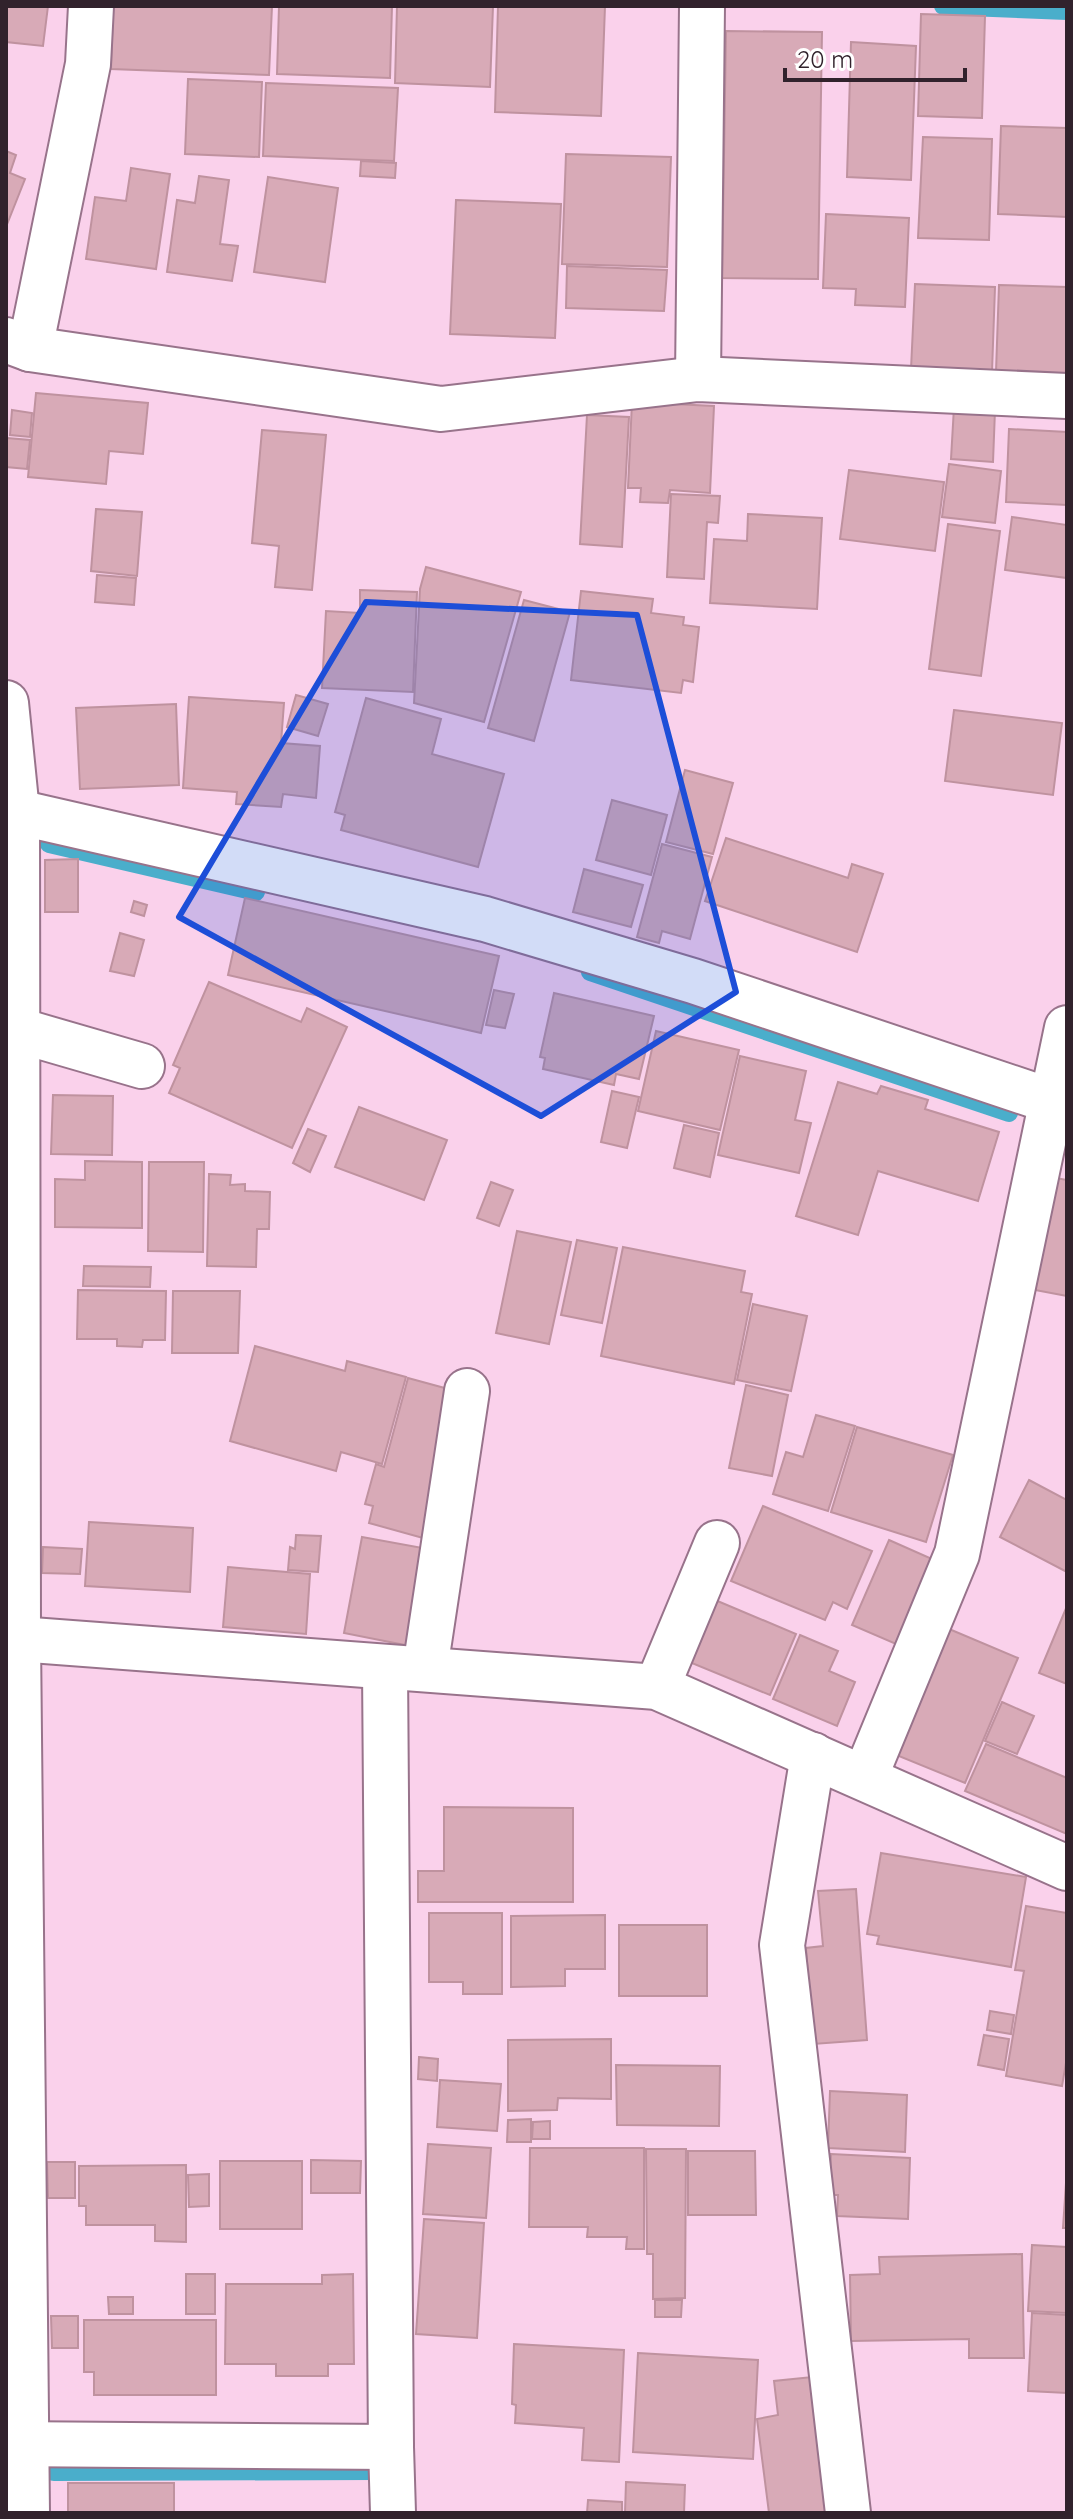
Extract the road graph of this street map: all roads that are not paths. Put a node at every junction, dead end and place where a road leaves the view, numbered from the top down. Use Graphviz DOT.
graph roads {
  1 [pos="91,6"];
  2 [pos="702,6"];
  3 [pos="18,344"];
  4 [pos="698,379"];
  5 [pos="1067,396"];
  6 [pos="6,703"];
  7 [pos="13,801"];
  8 [pos="1067,1028"];
  9 [pos="18,1030"];
  10 [pos="142,1066"];
  11 [pos="1054,1124"];
  12 [pos="467,1391"];
  13 [pos="12,1461"];
  14 [pos="717,1543"];
  15 [pos="18,1639"];
  16 [pos="405,1668"];
  17 [pos="657,1687"];
  18 [pos="813,1755"];
  19 [pos="865,1777"];
  20 [pos="13,1812"];
  21 [pos="1067,1868"];
  22 [pos="15,2176"];
  23 [pos="16,2444"];
  24 [pos="391,2447"];
  25 [pos="27,2513"];
  26 [pos="393,2513"];
  27 [pos="848,2513"];
  1 -- 3 [label="street"];
  2 -- 4 [label="street"];
  3 -- 4 [label="street"];
  4 -- 5 [label="street"];
  6 -- 7 [label="street"];
  7 -- 9 [label="street"];
  7 -- 11 [label="street"];
  8 -- 11 [label="street"];
  9 -- 10 [label="street"];
  9 -- 13 [label="street"];
  11 -- 19 [label="street"];
  12 -- 16 [label="street"];
  13 -- 15 [label="street"];
  14 -- 17 [label="street"];
  15 -- 16 [label="street"];
  15 -- 20 [label="street"];
  16 -- 17 [label="street"];
  16 -- 24 [label="street"];
  17 -- 18 [label="street"];
  18 -- 19 [label="street"];
  18 -- 27 [label="street"];
  19 -- 21 [label="street"];
  20 -- 22 [label="street"];
  22 -- 23 [label="street"];
  23 -- 24 [label="street"];
  23 -- 25 [label="street"];
  24 -- 26 [label="street"];
}
